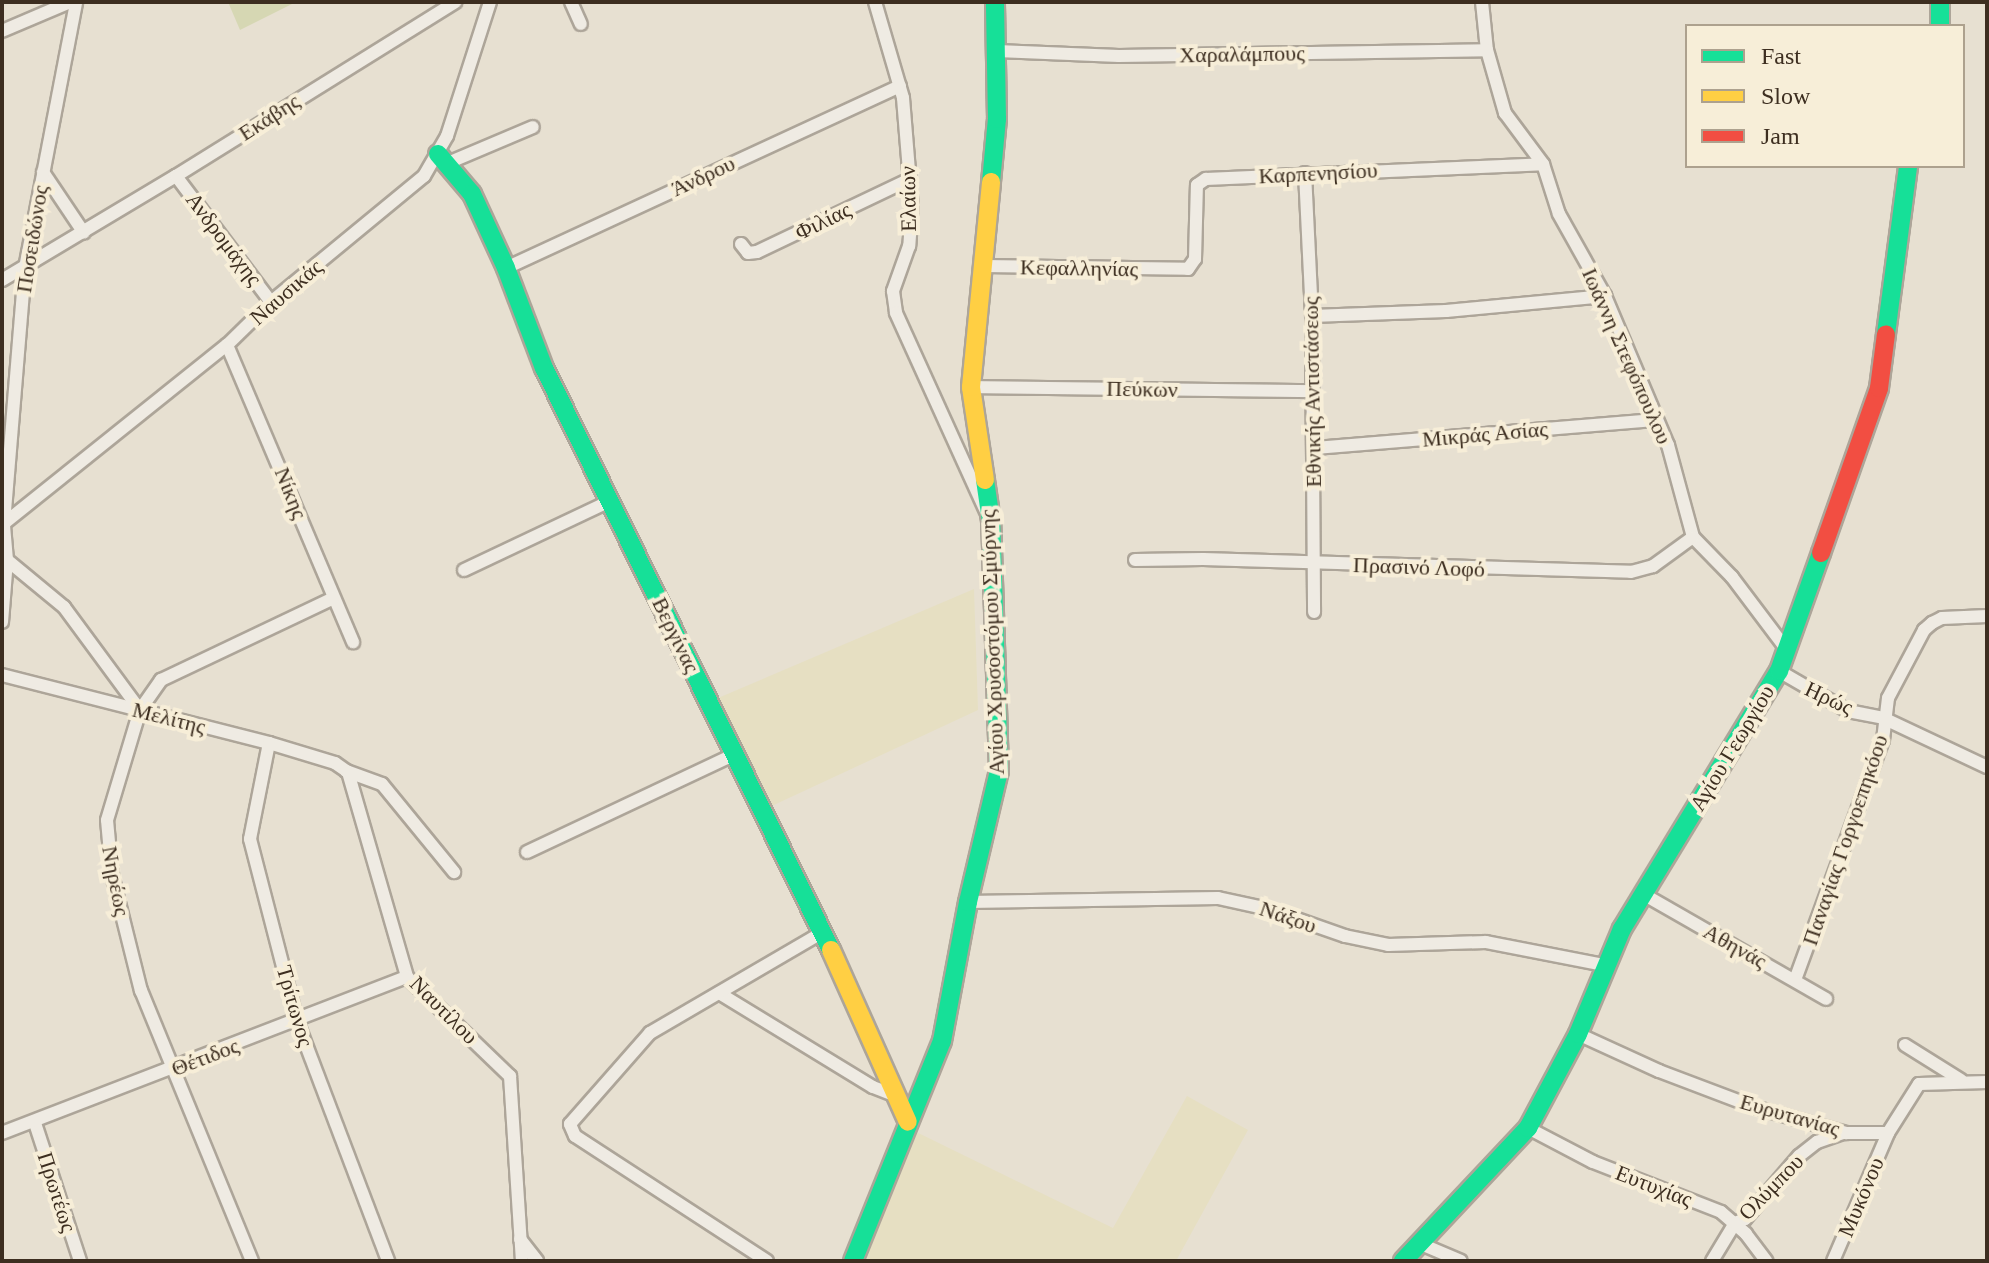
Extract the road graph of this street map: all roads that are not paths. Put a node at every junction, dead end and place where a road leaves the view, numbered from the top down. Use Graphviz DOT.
graph roads {
  1 [pos="73,2"];
  2 [pos="455,2"];
  3 [pos="490,2"];
  4 [pos="571,2"];
  5 [pos="875,2"];
  6 [pos="995,2"];
  7 [pos="1482,2"];
  8 [pos="1940,2"];
  9 [pos="581,24"];
  10 [pos="1940,24"];
  11 [pos="2,31"];
  12 [pos="1487,50"];
  13 [pos="997,51"];
  14 [pos="900,86"];
  15 [pos="533,127"];
  16 [pos="443,159"];
  17 [pos="1543,164"];
  18 [pos="1908,168"];
  19 [pos="43,172"];
  20 [pos="1305,173"];
  21 [pos="176,176"];
  22 [pos="908,180"];
  23 [pos="84,233"];
  24 [pos="741,244"];
  25 [pos="984,266"];
  26 [pos="25,268"];
  27 [pos="506,268"];
  28 [pos="1174,270"];
  29 [pos="2,280"];
  30 [pos="1605,296"];
  31 [pos="271,302"];
  32 [pos="1312,316"];
  33 [pos="227,345"];
  34 [pos="971,387"];
  35 [pos="1313,391"];
  36 [pos="1655,420"];
  37 [pos="1315,448"];
  38 [pos="610,501"];
  39 [pos="991,521"];
  40 [pos="3,524"];
  41 [pos="1693,537"];
  42 [pos="7,560"];
  43 [pos="1135,560"];
  44 [pos="1311,563"];
  45 [pos="464,570"];
  46 [pos="334,598"];
  47 [pos="1314,612"];
  48 [pos="1987,616"];
  49 [pos="2,622"];
  50 [pos="353,642"];
  51 [pos="1787,650"];
  52 [pos="1779,671"];
  53 [pos="2,675"];
  54 [pos="140,710"];
  55 [pos="1883,718"];
  56 [pos="269,743"];
  57 [pos="735,754"];
  58 [pos="340,767"];
  59 [pos="1987,767"];
  60 [pos="527,852"];
  61 [pos="454,872"];
  62 [pos="1643,894"];
  63 [pos="968,902"];
  64 [pos="823,932"];
  65 [pos="1604,965"];
  66 [pos="407,977"];
  67 [pos="1795,980"];
  68 [pos="719,993"];
  69 [pos="1826,999"];
  70 [pos="297,1021"];
  71 [pos="1578,1034"];
  72 [pos="1905,1045"];
  73 [pos="175,1069"];
  74 [pos="1964,1081"];
  75 [pos="1987,1082"];
  76 [pos="894,1095"];
  77 [pos="908,1122"];
  78 [pos="35,1123"];
  79 [pos="1528,1128"];
  80 [pos="2,1133"];
  81 [pos="1846,1133"];
  82 [pos="1888,1133"];
  83 [pos="1735,1223"];
  84 [pos="520,1239"];
  85 [pos="1421,1244"];
  86 [pos="80,1261"];
  87 [pos="252,1261"];
  88 [pos="388,1261"];
  89 [pos="522,1261"];
  90 [pos="537,1261"];
  91 [pos="767,1261"];
  92 [pos="853,1261"];
  93 [pos="1403,1261"];
  94 [pos="1461,1261"];
  95 [pos="1712,1261"];
  96 [pos="1766,1261"];
  97 [pos="1833,1261"];
  1 -- 11 [label="street"];
  1 -- 19 [label="street, Ποσειδώνος"];
  2 -- 21 [label="street, Εκάβης"];
  3 -- 16 [label="street, Ναυσικάς"];
  4 -- 9 [label="street"];
  5 -- 14 [label="street, Ελαίων"];
  6 -- 13 [label="street, Αγίου Χρυσοστόμου Σμύρνης"];
  7 -- 12 [label="street, Ιωάννη Στεφόπουλου"];
  8 -- 10 [label="street"];
  12 -- 13 [label="street, Χαραλάμπους"];
  12 -- 17 [label="street, Ιωάννη Στεφόπουλου"];
  13 -- 25 [label="street, Αγίου Χρυσοστόμου Σμύρνης"];
  14 -- 22 [label="street, Ελαίων"];
  14 -- 27 [label="street, Άνδρου"];
  15 -- 16 [label="street"];
  16 -- 27 [label="street, Βεργίνας"];
  16 -- 31 [label="street, Ναυσικάς"];
  17 -- 20 [label="street, Καρπενησίου"];
  17 -- 30 [label="street, Ιωάννη Στεφόπουλου"];
  18 -- 51 [label="street, Αγίου Γεωργίου"];
  19 -- 23 [label="street"];
  19 -- 26 [label="street, Ποσειδώνος"];
  20 -- 28 [label="street, Καρπενησίου"];
  20 -- 32 [label="street, Εθνικής Αντιστάσεως"];
  21 -- 23 [label="street, Εκάβης"];
  21 -- 31 [label="street, Ανδρομάχης"];
  22 -- 24 [label="street, Φιλίας"];
  22 -- 39 [label="street, Ελαίων"];
  23 -- 26 [label="street, Εκάβης"];
  25 -- 28 [label="street, Κεφαλληνίας"];
  25 -- 34 [label="street, Αγίου Χρυσοστόμου Σμύρνης"];
  26 -- 29 [label="street, Εκάβης"];
  26 -- 40 [label="street, Ποσειδώνος"];
  27 -- 38 [label="street, Βεργίνας"];
  30 -- 32 [label="street"];
  30 -- 36 [label="street, Ιωάννη Στεφόπουλου"];
  31 -- 33 [label="street, Ναυσικάς"];
  32 -- 35 [label="street, Εθνικής Αντιστάσεως"];
  33 -- 40 [label="street, Ναυσικάς"];
  33 -- 46 [label="street, Νίκης"];
  34 -- 35 [label="street, Πεύκων"];
  34 -- 39 [label="street, Αγίου Χρυσοστόμου Σμύρνης"];
  35 -- 37 [label="street, Εθνικής Αντιστάσεως"];
  36 -- 37 [label="street, Μικράς Ασίας"];
  36 -- 41 [label="street, Ιωάννη Στεφόπουλου"];
  37 -- 44 [label="street, Εθνικής Αντιστάσεως"];
  38 -- 45 [label="street"];
  38 -- 57 [label="street, Βεργίνας"];
  39 -- 63 [label="street, Αγίου Χρυσοστόμου Σμύρνης"];
  40 -- 42 [label="street, Ποσειδώνος"];
  41 -- 44 [label="street, Πρασινό Λοφό"];
  41 -- 51 [label="street, Ιωάννη Στεφόπουλου"];
  42 -- 49 [label="street, Ποσειδώνος"];
  42 -- 54 [label="street"];
  43 -- 44 [label="street, Πρασινό Λοφό"];
  44 -- 47 [label="street, Εθνικής Αντιστάσεως"];
  46 -- 50 [label="street, Νίκης"];
  46 -- 54 [label="street, Νηρέως"];
  48 -- 55 [label="street, Παναγίας Γοργοεπηκόου"];
  51 -- 52 [label="street, Αγίου Γεωργίου"];
  52 -- 55 [label="street, Ηρώς"];
  52 -- 62 [label="street, Αγίου Γεωργίου"];
  53 -- 54 [label="street, Μελίτης"];
  54 -- 56 [label="street, Μελίτης"];
  54 -- 73 [label="street, Νηρέως"];
  55 -- 59 [label="street, Ηρώς"];
  55 -- 67 [label="street, Παναγίας Γοργοεπηκόου"];
  56 -- 58 [label="street, Μελίτης"];
  56 -- 70 [label="street, Τρίτωνος"];
  57 -- 60 [label="street"];
  57 -- 64 [label="street, Βεργίνας"];
  58 -- 61 [label="street, Μελίτης"];
  58 -- 66 [label="street, Ναυτίλου"];
  62 -- 65 [label="street, Αγίου Γεωργίου"];
  62 -- 67 [label="street, Αθηνάς"];
  63 -- 65 [label="street, Νάξου"];
  63 -- 77 [label="street, Αγίου Χρυσοστόμου Σμύρνης"];
  64 -- 68 [label="street"];
  64 -- 76 [label="street, Βεργίνας"];
  65 -- 71 [label="street, Αγίου Γεωργίου"];
  66 -- 70 [label="street, Θέτιδος"];
  66 -- 84 [label="street, Ναυτίλου"];
  67 -- 69 [label="street, Αθηνάς"];
  68 -- 76 [label="street"];
  68 -- 91 [label="street"];
  70 -- 73 [label="street, Θέτιδος"];
  70 -- 88 [label="street, Τρίτωνος"];
  71 -- 79 [label="street, Αγίου Γεωργίου"];
  71 -- 81 [label="street, Ευρυτανίας"];
  72 -- 74 [label="street"];
  73 -- 78 [label="street, Θέτιδος"];
  73 -- 87 [label="street, Νηρέως"];
  74 -- 75 [label="street"];
  74 -- 82 [label="street"];
  76 -- 77 [label="street, Βεργίνας"];
  77 -- 92 [label="street, Αγίου Χρυσοστόμου Σμύρνης"];
  78 -- 80 [label="street, Θέτιδος"];
  78 -- 86 [label="street, Πρωτέως"];
  79 -- 83 [label="street, Ευτυχίας"];
  79 -- 85 [label="street, Αγίου Γεωργίου"];
  81 -- 82 [label="street, Ευρυτανίας"];
  81 -- 83 [label="street, Ολύμπου"];
  82 -- 97 [label="street, Μυκόνου"];
  83 -- 95 [label="street, Ολύμπου"];
  83 -- 96 [label="street, Ευτυχίας"];
  84 -- 89 [label="street, Ναυτίλου"];
  84 -- 90 [label="street"];
  85 -- 93 [label="street, Αγίου Γεωργίου"];
  85 -- 94 [label="street"];
}
